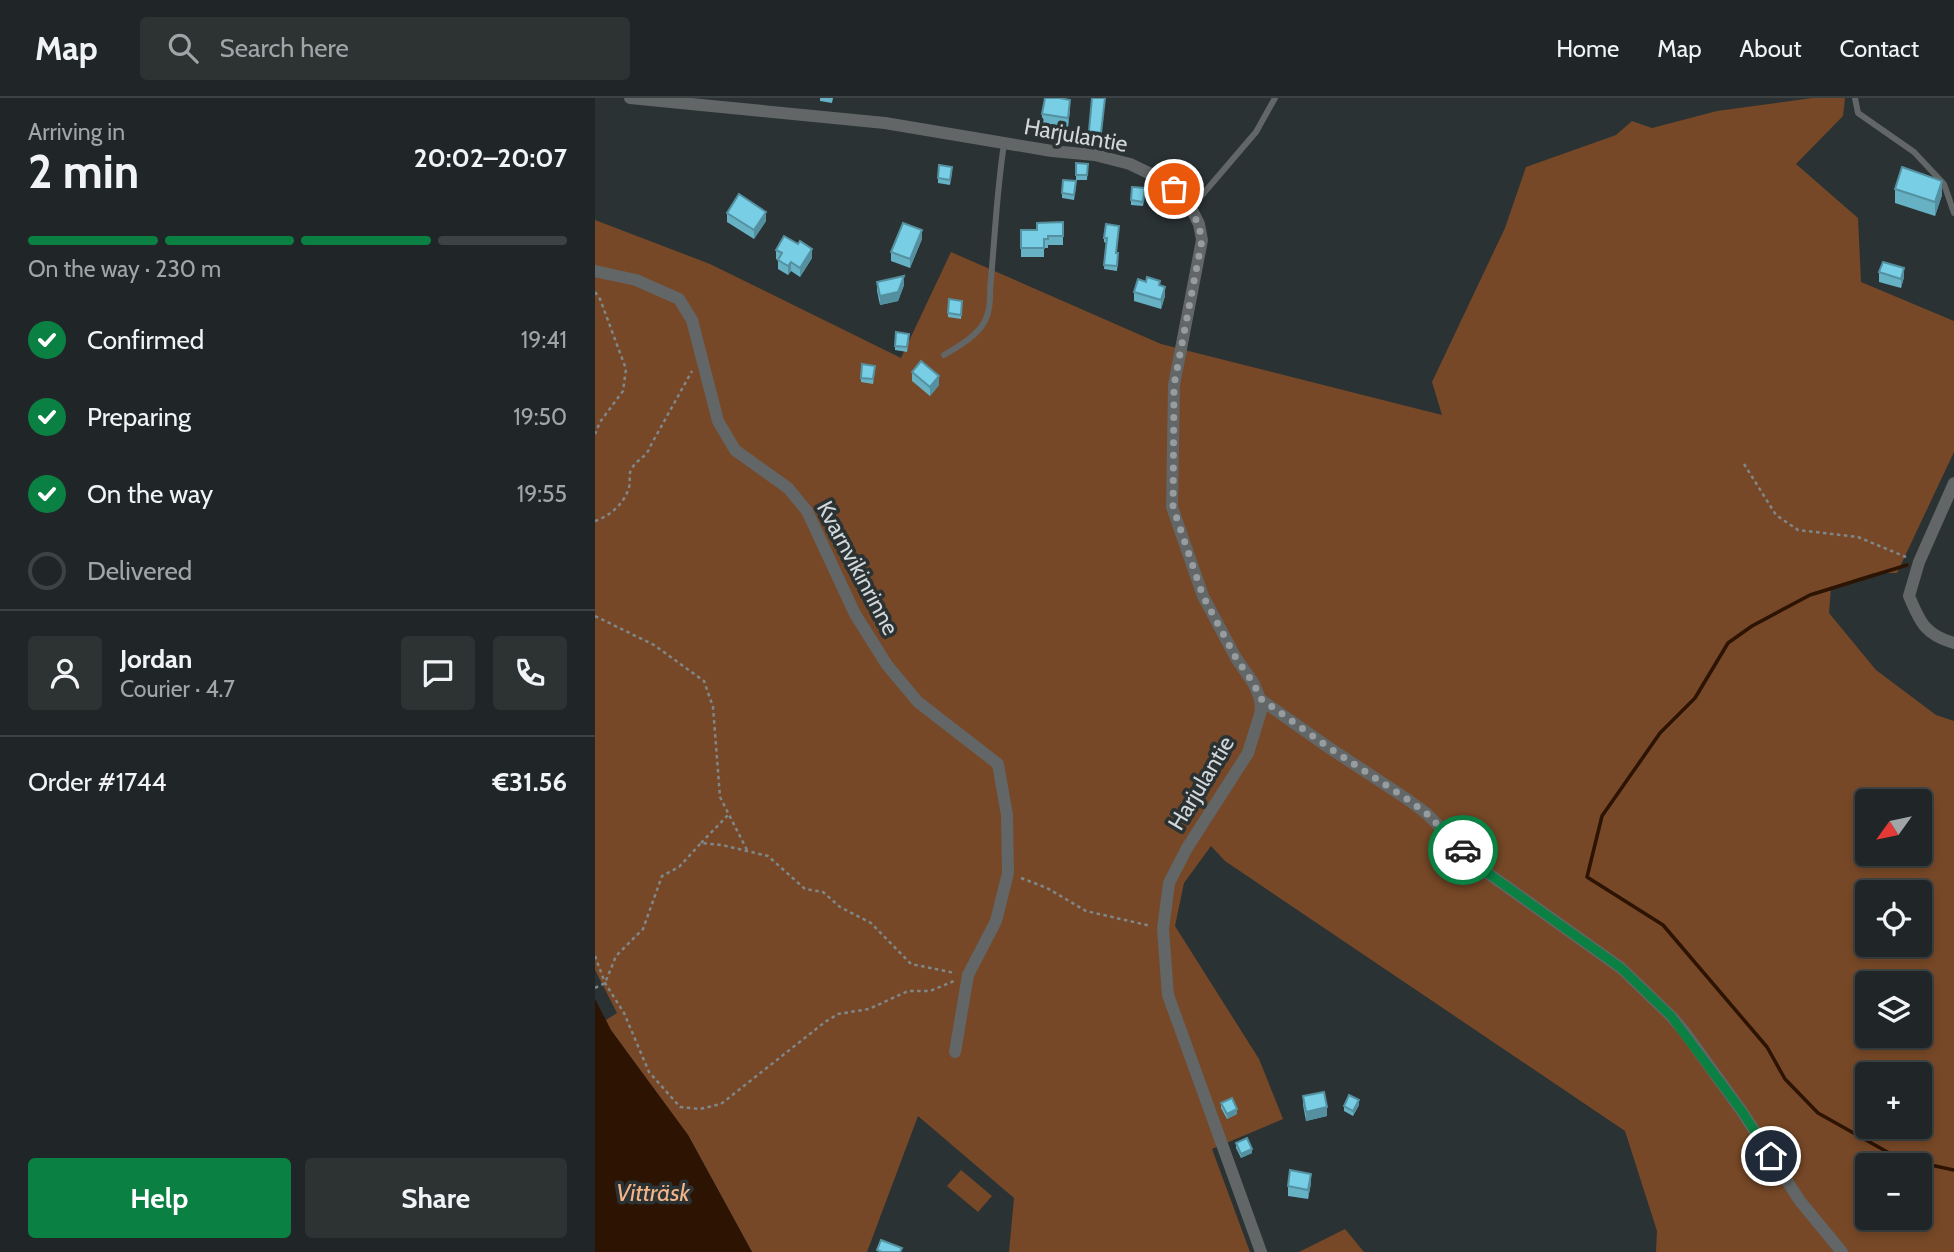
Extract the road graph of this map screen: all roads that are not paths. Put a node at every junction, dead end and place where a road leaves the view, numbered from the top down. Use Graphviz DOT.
graph roads {
  1 [pos="630,98"];
  2 [pos="1275,98"];
  3 [pos="1855,98"];
  4 [pos="1004,144"];
  5 [pos="1191,208"];
  6 [pos="1954,213"];
  7 [pos="595,271"];
  8 [pos="944,355"];
  9 [pos="1954,483"];
  10 [pos="1954,643"];
  11 [pos="1260,698"];
  12 [pos="955,1052"];
  13 [pos="1261,1252"];
  14 [pos="1842,1252"];
  1 -- 4 [label="street, Harjulantie"];
  2 -- 5 [label="lane"];
  3 -- 6 [label="lane"];
  4 -- 5 [label="street, Harjulantie"];
  4 -- 8 [label="lane"];
  5 -- 11 [label="street, Harjulantie"];
  7 -- 12 [label="street, Kvarnvikinrinne"];
  9 -- 10 [label="street"];
  11 -- 13 [label="street, Harjulantie"];
  11 -- 14 [label="street"];
}
